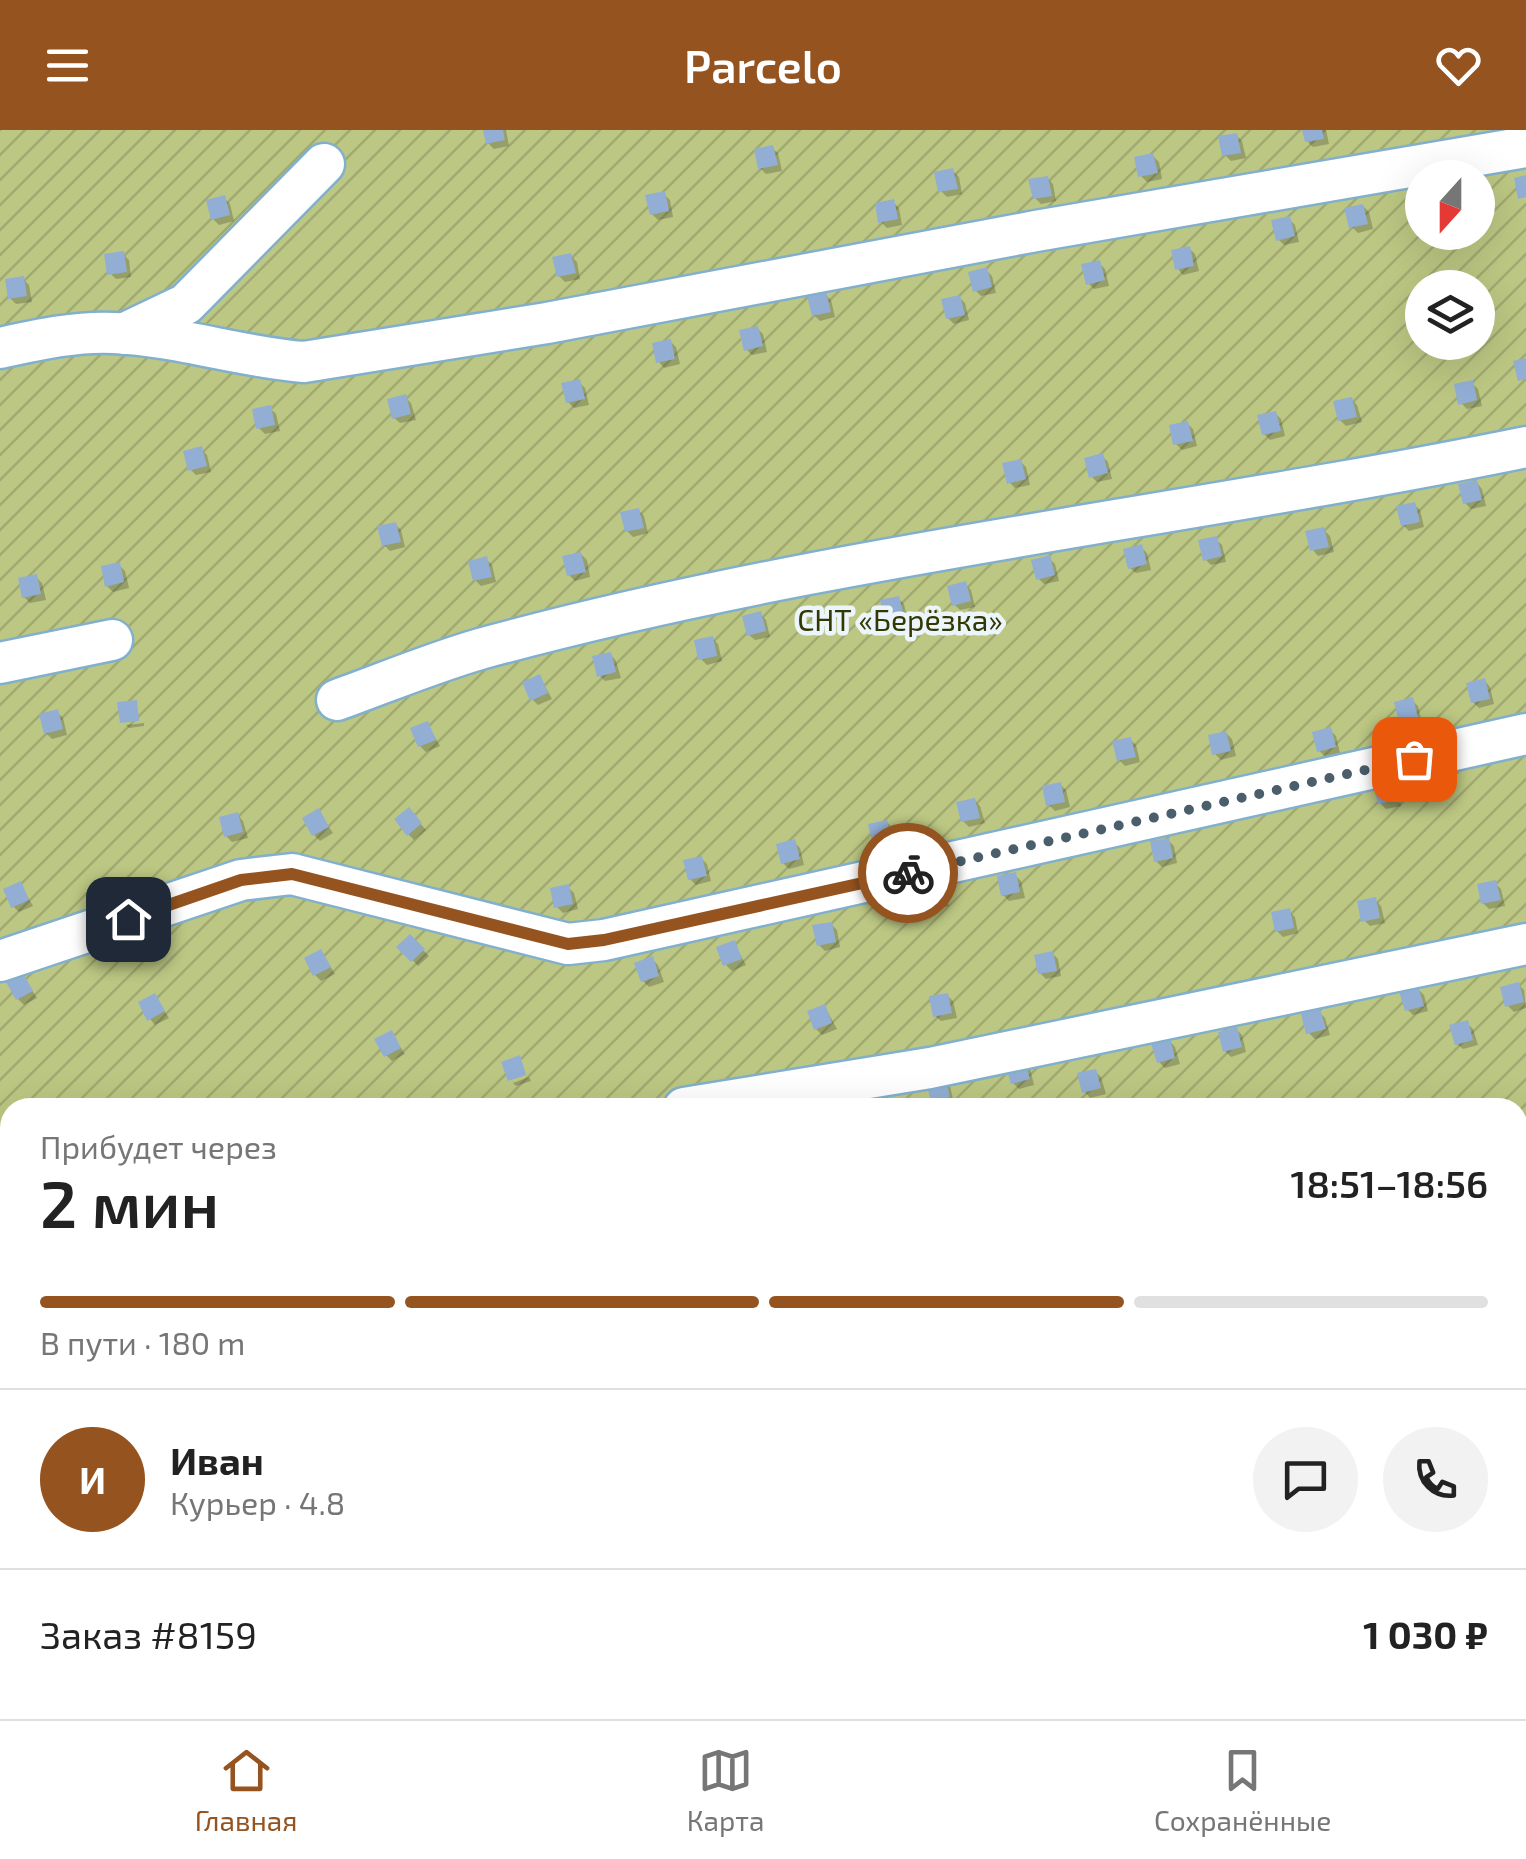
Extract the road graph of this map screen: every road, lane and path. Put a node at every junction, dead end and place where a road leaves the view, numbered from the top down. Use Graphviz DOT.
graph roads {
  1 [pos="1526,147"];
  2 [pos="324,164"];
  3 [pos="123,334"];
  4 [pos="0,348"];
  5 [pos="1526,448"];
  6 [pos="112,640"];
  7 [pos="0,663"];
  8 [pos="337,700"];
  9 [pos="1526,734"];
  10 [pos="1526,944"];
  11 [pos="0,961"];
  12 [pos="746,1098"];
  1 -- 3 [label="lane"];
  2 -- 3 [label="lane"];
  3 -- 4 [label="lane"];
  5 -- 8 [label="lane"];
  6 -- 7 [label="lane"];
  9 -- 11 [label="lane"];
  10 -- 12 [label="lane"];
}
